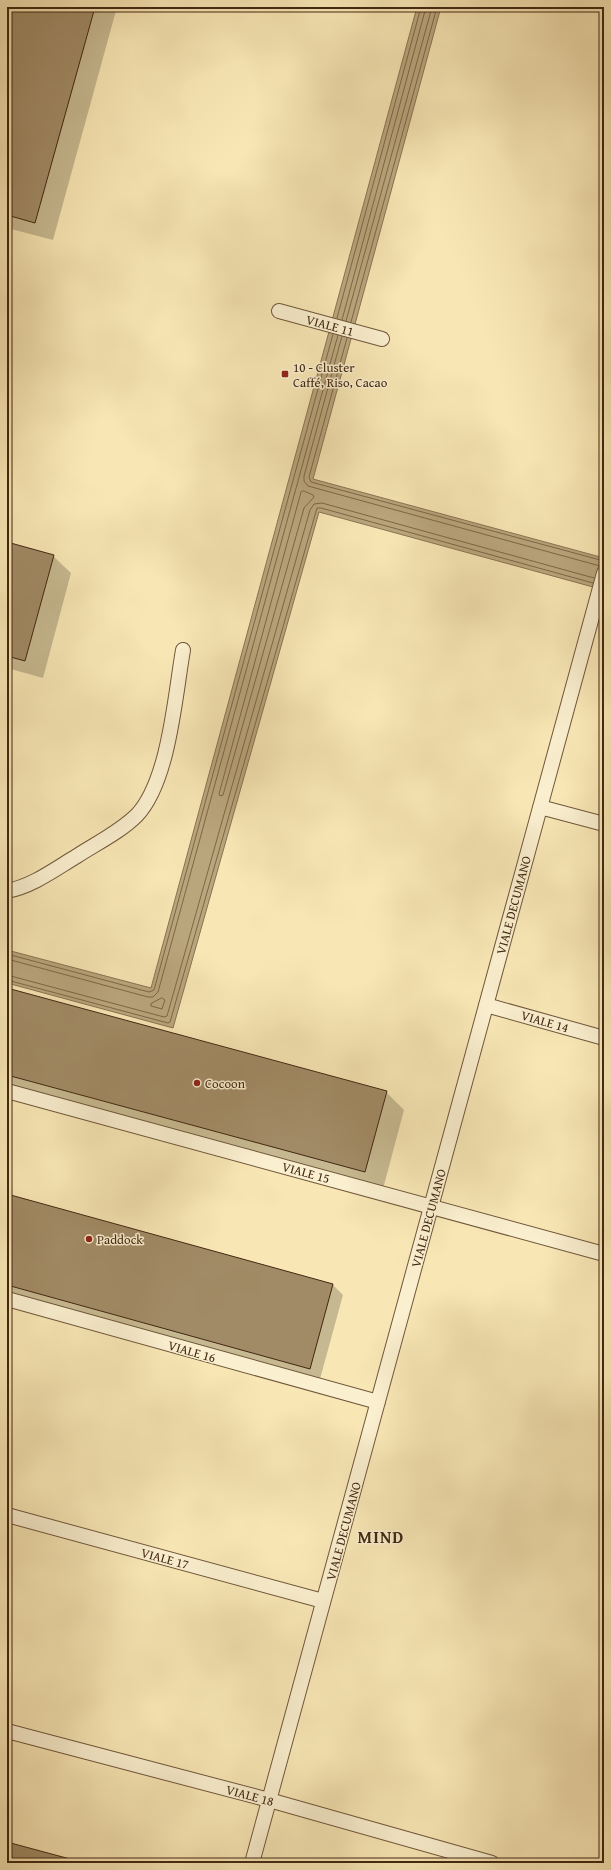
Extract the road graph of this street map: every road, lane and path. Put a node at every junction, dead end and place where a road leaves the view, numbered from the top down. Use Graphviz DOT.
graph roads {
  1 [pos="279,311"];
  2 [pos="382,339"];
  3 [pos="604,573"];
  4 [pos="600,607"];
  5 [pos="183,650"];
  6 [pos="540,807"];
  7 [pos="604,824"];
  8 [pos="7,891"];
  9 [pos="486,1005"];
  10 [pos="604,1038"];
  11 [pos="7,1091"];
  12 [pos="431,1206"];
  13 [pos="604,1254"];
  14 [pos="7,1299"];
  15 [pos="378,1402"];
  16 [pos="7,1515"];
  17 [pos="323,1601"];
  18 [pos="7,1731"];
  19 [pos="269,1800"];
  20 [pos="252,1863"];
  21 [pos="492,1863"];
  1 -- 2 [label="lane, VIALE 11"];
  3 -- 4 [label="lane, VIALE DECUMANO"];
  4 -- 6 [label="lane, VIALE DECUMANO"];
  5 -- 8 [label="lane"];
  6 -- 7 [label="lane"];
  6 -- 9 [label="lane, VIALE DECUMANO"];
  9 -- 10 [label="lane, VIALE 14"];
  9 -- 12 [label="lane, VIALE DECUMANO"];
  11 -- 12 [label="lane, VIALE 15"];
  12 -- 13 [label="lane, VIALE 15"];
  12 -- 15 [label="lane, VIALE DECUMANO"];
  14 -- 15 [label="lane, VIALE 16"];
  15 -- 17 [label="lane, VIALE DECUMANO"];
  16 -- 17 [label="lane, VIALE 17"];
  17 -- 19 [label="lane, VIALE DECUMANO"];
  18 -- 19 [label="lane, VIALE 18"];
  19 -- 20 [label="lane, VIALE DECUMANO"];
  19 -- 21 [label="lane, VIALE 18"];
}
